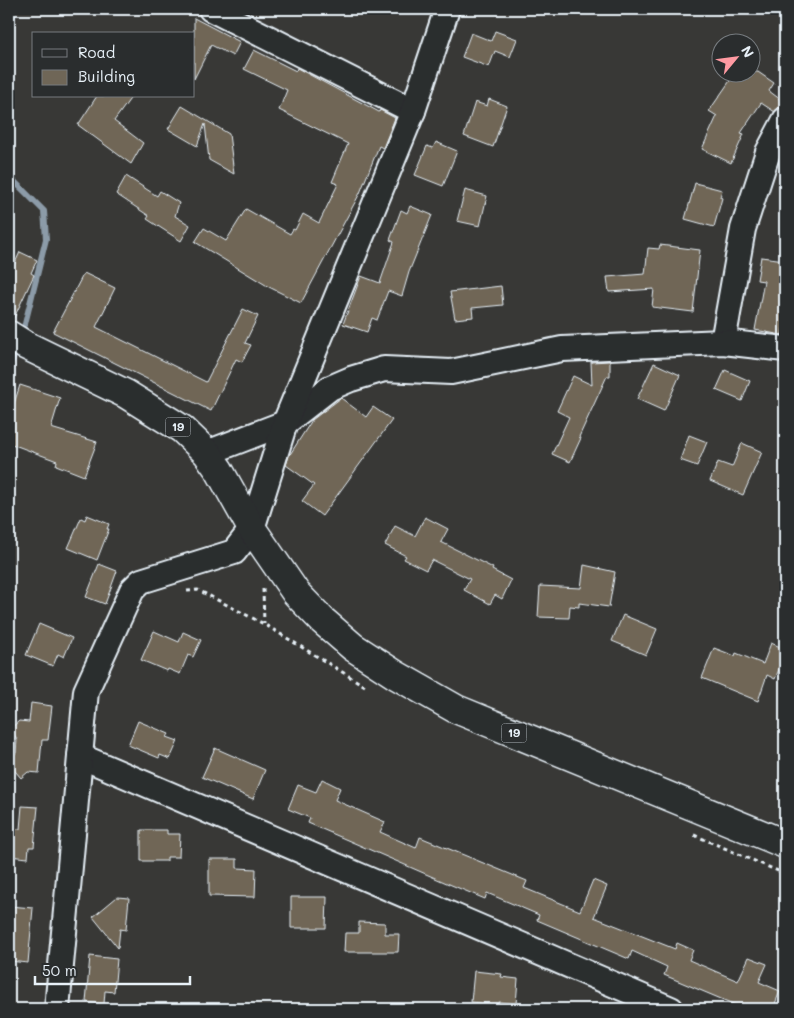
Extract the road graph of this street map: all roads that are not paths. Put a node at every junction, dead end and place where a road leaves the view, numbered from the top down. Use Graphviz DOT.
graph roads {
  1 [pos="211,9"];
  2 [pos="446,9"];
  3 [pos="412,111"];
  4 [pos="785,120"];
  5 [pos="16,339"];
  6 [pos="722,342"];
  7 [pos="785,349"];
  8 [pos="285,423"];
  9 [pos="207,454"];
  10 [pos="252,529"];
  11 [pos="80,756"];
  12 [pos="785,844"];
  13 [pos="57,1009"];
  14 [pos="671,1009"];
  1 -- 3 [label="street"];
  2 -- 3 [label="street"];
  3 -- 8 [label="street"];
  4 -- 6 [label="street"];
  5 -- 9 [label="main road, 19"];
  6 -- 7 [label="street"];
  6 -- 8 [label="street"];
  8 -- 9 [label="street"];
  8 -- 10 [label="street"];
  9 -- 10 [label="main road, 19"];
  10 -- 11 [label="street"];
  10 -- 12 [label="main road, 19"];
  11 -- 13 [label="street"];
  11 -- 14 [label="street"];
}
